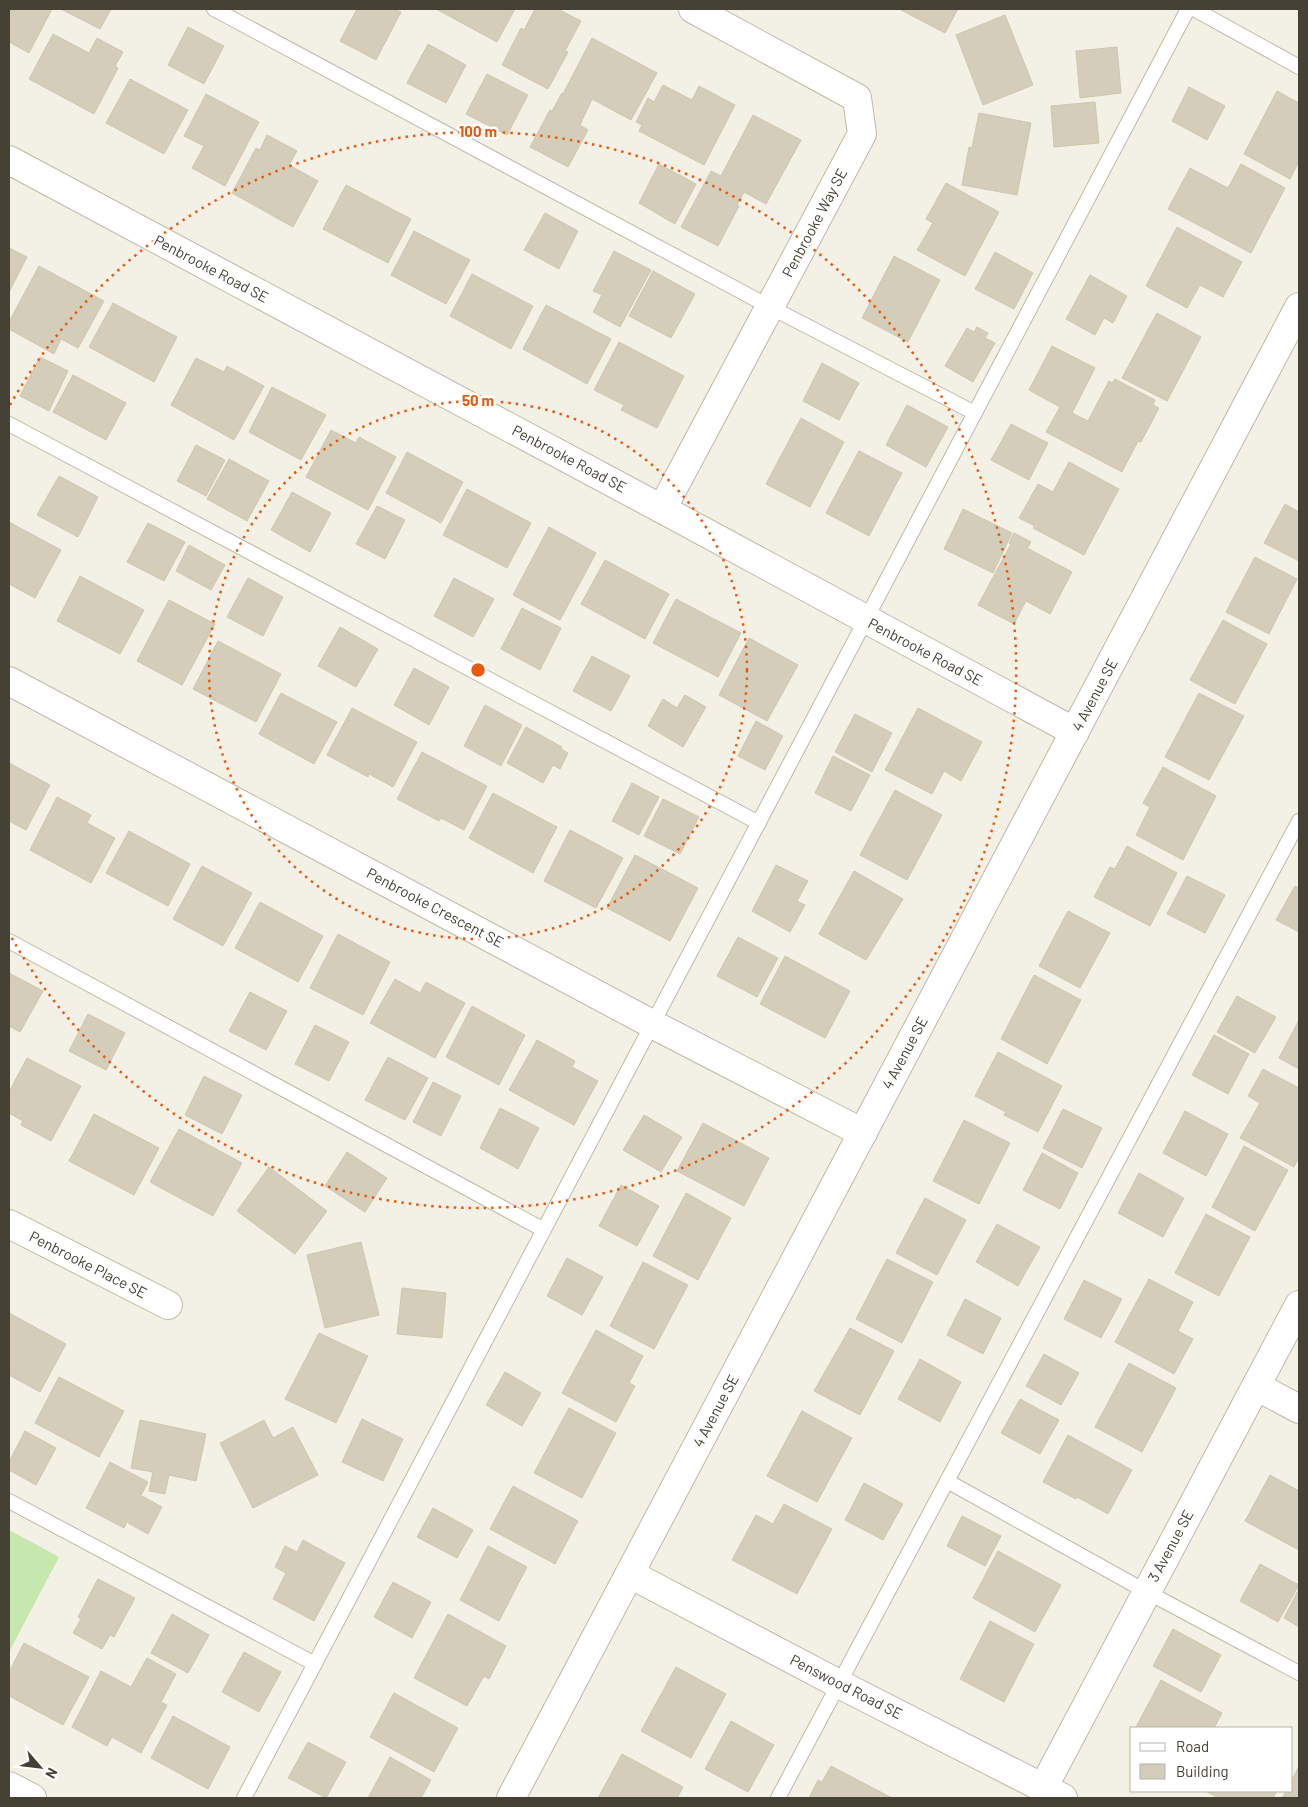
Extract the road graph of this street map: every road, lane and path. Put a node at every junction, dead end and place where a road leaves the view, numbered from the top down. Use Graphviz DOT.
graph roads {
  1 [pos="214,9"];
  2 [pos="693,9"];
  3 [pos="1188,9"];
  4 [pos="1194,9"];
  5 [pos="1299,67"];
  6 [pos="9,160"];
  7 [pos="770,307"];
  8 [pos="1296,322"];
  9 [pos="975,413"];
  10 [pos="9,424"];
  11 [pos="662,509"];
  12 [pos="865,620"];
  13 [pos="9,681"];
  14 [pos="1075,732"];
  15 [pos="1299,821"];
  16 [pos="759,823"];
  17 [pos="9,941"];
  18 [pos="652,1024"];
  19 [pos="863,1133"];
  20 [pos="9,1224"];
  21 [pos="544,1230"];
  22 [pos="168,1305"];
  23 [pos="1299,1305"];
  24 [pos="1256,1386"];
  25 [pos="1299,1409"];
  26 [pos="947,1481"];
  27 [pos="9,1501"];
  28 [pos="630,1574"];
  29 [pos="1147,1592"];
  30 [pos="315,1664"];
  31 [pos="1299,1673"];
  32 [pos="839,1684"];
  33 [pos="9,1786"];
  34 [pos="1053,1793"];
  35 [pos="32,1798"];
  36 [pos="244,1798"];
  37 [pos="511,1798"];
  38 [pos="778,1798"];
  1 -- 7 [label="lane"];
  2 -- 7 [label="street, Penbrooke Way SE"];
  3 -- 9 [label="lane"];
  4 -- 5 [label="lane"];
  6 -- 11 [label="street, Penbrooke Road SE"];
  7 -- 9 [label="lane"];
  7 -- 11 [label="street, Penbrooke Way SE"];
  8 -- 14 [label="street, 4 Avenue SE"];
  9 -- 12 [label="lane"];
  10 -- 16 [label="lane"];
  11 -- 12 [label="street, Penbrooke Road SE"];
  12 -- 14 [label="street, Penbrooke Road SE"];
  12 -- 16 [label="lane"];
  13 -- 18 [label="street, Penbrooke Crescent SE"];
  14 -- 19 [label="street, 4 Avenue SE"];
  15 -- 26 [label="lane"];
  16 -- 18 [label="lane"];
  17 -- 21 [label="lane"];
  18 -- 19 [label="street, Penbrooke Crescent SE"];
  18 -- 21 [label="lane"];
  19 -- 28 [label="street, 4 Avenue SE"];
  20 -- 22 [label="street, Penbrooke Place SE"];
  21 -- 30 [label="lane"];
  23 -- 24 [label="street, 3 Avenue SE"];
  24 -- 25 [label="street"];
  24 -- 29 [label="street, 3 Avenue SE"];
  26 -- 29 [label="lane"];
  26 -- 32 [label="lane"];
  27 -- 30 [label="lane"];
  28 -- 32 [label="street, Penswood Road SE"];
  28 -- 37 [label="street, 4 Avenue SE"];
  29 -- 31 [label="lane"];
  29 -- 34 [label="street, 3 Avenue SE"];
  30 -- 36 [label="lane"];
  32 -- 34 [label="street, Penswood Road SE"];
  32 -- 38 [label="lane"];
  33 -- 35 [label="street"];
}
